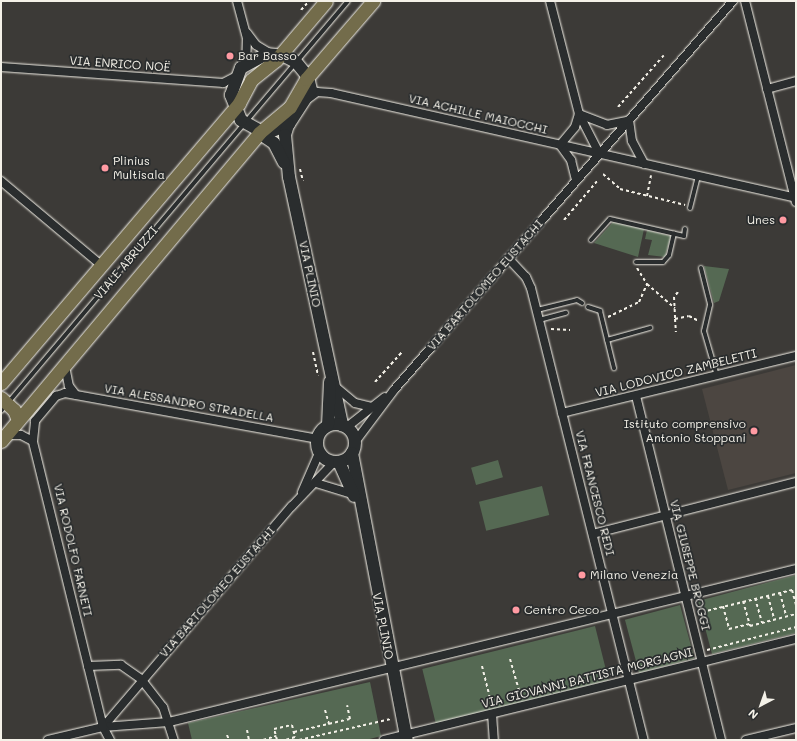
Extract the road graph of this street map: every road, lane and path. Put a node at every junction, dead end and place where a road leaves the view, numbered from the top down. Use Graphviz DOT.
graph roads {
  1 [pos="237,1"];
  2 [pos="309,1"];
  3 [pos="326,1"];
  4 [pos="348,1"];
  5 [pos="373,1"];
  6 [pos="550,1"];
  7 [pos="733,1"];
  8 [pos="745,1"];
  9 [pos="301,10"];
  10 [pos="246,33"];
  11 [pos="275,54"];
  12 [pos="664,55"];
  13 [pos="296,62"];
  14 [pos="246,63"];
  15 [pos="1,67"];
  16 [pos="235,77"];
  17 [pos="308,77"];
  18 [pos="796,81"];
  19 [pos="767,89"];
  20 [pos="309,98"];
  21 [pos="618,107"];
  22 [pos="234,109"];
  23 [pos="579,114"];
  24 [pos="629,120"];
  25 [pos="244,124"];
  26 [pos="288,125"];
  27 [pos="259,133"];
  28 [pos="560,145"];
  29 [pos="599,153"];
  30 [pos="644,164"];
  31 [pos="603,174"];
  32 [pos="651,175"];
  33 [pos="698,176"];
  34 [pos="289,177"];
  35 [pos="1,180"];
  36 [pos="576,180"];
  37 [pos="598,180"];
  38 [pos="647,196"];
  39 [pos="796,199"];
  40 [pos="690,207"];
  41 [pos="564,220"];
  42 [pos="685,229"];
  43 [pos="674,234"];
  44 [pos="591,240"];
  45 [pos="508,258"];
  46 [pos="637,262"];
  47 [pos="101,266"];
  48 [pos="701,268"];
  49 [pos="647,284"];
  50 [pos="678,292"];
  51 [pos="582,303"];
  52 [pos="588,307"];
  53 [pos="675,308"];
  54 [pos="537,310"];
  55 [pos="566,313"];
  56 [pos="675,319"];
  57 [pos="539,320"];
  58 [pos="602,320"];
  59 [pos="705,326"];
  60 [pos="650,328"];
  61 [pos="552,329"];
  62 [pos="570,330"];
  63 [pos="676,332"];
  64 [pos="607,340"];
  65 [pos="313,352"];
  66 [pos="402,352"];
  67 [pos="796,356"];
  68 [pos="65,366"];
  69 [pos="614,368"];
  70 [pos="330,371"];
  71 [pos="318,375"];
  72 [pos="717,376"];
  73 [pos="375,382"];
  74 [pos="1,383"];
  75 [pos="337,388"];
  76 [pos="394,390"];
  77 [pos="76,395"];
  78 [pos="636,396"];
  79 [pos="3,404"];
  80 [pos="373,407"];
  81 [pos="562,413"];
  82 [pos="18,420"];
  83 [pos="328,425"];
  84 [pos="344,426"];
  85 [pos="32,428"];
  86 [pos="3,438"];
  87 [pos="317,439"];
  88 [pos="33,441"];
  89 [pos="354,448"];
  90 [pos="320,453"];
  91 [pos="336,462"];
  92 [pos="316,482"];
  93 [pos="792,483"];
  94 [pos="353,494"];
  95 [pos="292,506"];
  96 [pos="360,512"];
  97 [pos="666,516"];
  98 [pos="592,534"];
  99 [pos="796,569"];
  100 [pos="796,589"];
  101 [pos="792,590"];
  102 [pos="780,593"];
  103 [pos="768,596"];
  104 [pos="686,598"];
  105 [pos="756,598"];
  106 [pos="743,601"];
  107 [pos="796,605"];
  108 [pos="724,606"];
  109 [pos="702,612"];
  110 [pos="796,614"];
  111 [pos="614,616"];
  112 [pos="786,616"];
  113 [pos="774,620"];
  114 [pos="762,622"];
  115 [pos="749,624"];
  116 [pos="796,628"];
  117 [pos="796,639"];
  118 [pos="711,649"];
  119 [pos="696,653"];
  120 [pos="510,659"];
  121 [pos="702,662"];
  122 [pos="88,666"];
  123 [pos="482,666"];
  124 [pos="392,669"];
  125 [pos="629,669"];
  126 [pos="141,679"];
  127 [pos="630,680"];
  128 [pos="519,691"];
  129 [pos="490,699"];
  130 [pos="347,705"];
  131 [pos="325,710"];
  132 [pos="492,714"];
  133 [pos="390,719"];
  134 [pos="169,722"];
  135 [pos="329,724"];
  136 [pos="102,727"];
  137 [pos="796,728"];
  138 [pos="247,730"];
  139 [pos="294,732"];
  140 [pos="228,735"];
  141 [pos="276,736"];
  142 [pos="406,738"];
  143 [pos="48,740"];
  144 [pos="110,740"];
  145 [pos="174,740"];
  146 [pos="229,740"];
  147 [pos="249,740"];
  148 [pos="263,740"];
  149 [pos="277,740"];
  150 [pos="285,740"];
  151 [pos="299,740"];
  152 [pos="384,740"];
  153 [pos="494,740"];
  154 [pos="644,740"];
  155 [pos="721,740"];
  156 [pos="746,740"];
  1 -- 10 [label="street"];
  2 -- 9 [label="path"];
  3 -- 11 [label="main road, VIALE ABRUZZI"];
  4 -- 13 [label="lane, VIALE ABRUZZI"];
  5 -- 17 [label="main road, VIALE ABRUZZI"];
  6 -- 23 [label="street"];
  7 -- 24 [label="street, VIA BARTOLOMEO EUSTACHI"];
  8 -- 19 [label="street"];
  10 -- 11 [label="street"];
  10 -- 14 [label="street"];
  11 -- 13 [label="street"];
  11 -- 14 [label="street, VIALE ABRUZZI"];
  11 -- 22 [label="main road, VIALE ABRUZZI"];
  12 -- 21 [label="path"];
  13 -- 17 [label="street"];
  13 -- 25 [label="lane, VIALE ABRUZZI"];
  14 -- 16 [label="street"];
  15 -- 16 [label="street, VIA ENRICO NOË"];
  16 -- 22 [label="street"];
  17 -- 20 [label="street"];
  17 -- 27 [label="main road, VIALE ABRUZZI"];
  18 -- 19 [label="street"];
  19 -- 39 [label="street"];
  20 -- 26 [label="street"];
  20 -- 28 [label="street, VIA ACHILLE MAIOCCHI"];
  22 -- 25 [label="street"];
  22 -- 47 [label="main road, VIALE ABRUZZI"];
  23 -- 24 [label="street"];
  23 -- 28 [label="street"];
  23 -- 29 [label="street"];
  24 -- 29 [label="street, VIA BARTOLOMEO EUSTACHI"];
  24 -- 30 [label="street"];
  25 -- 27 [label="street"];
  25 -- 79 [label="lane, VIALE ABRUZZI"];
  26 -- 27 [label="street"];
  26 -- 34 [label="street, VIA PLINIO"];
  27 -- 34 [label="street, VIA PLINIO"];
  27 -- 68 [label="main road, VIALE ABRUZZI"];
  28 -- 29 [label="street, VIA ACHILLE MAIOCCHI"];
  28 -- 36 [label="street"];
  29 -- 30 [label="street, VIA ACHILLE MAIOCCHI"];
  29 -- 36 [label="street, VIA BARTOLOMEO EUSTACHI"];
  30 -- 33 [label="street, VIA ACHILLE MAIOCCHI"];
  31 -- 38 [label="path"];
  32 -- 38 [label="path"];
  33 -- 39 [label="street, VIA ACHILLE MAIOCCHI"];
  33 -- 40 [label="lane"];
  34 -- 70 [label="street, VIA PLINIO"];
  35 -- 47 [label="street"];
  36 -- 45 [label="street, VIA BARTOLOMEO EUSTACHI"];
  37 -- 41 [label="path"];
  38 -- 40 [label="path"];
  42 -- 43 [label="lane"];
  43 -- 44 [label="lane"];
  43 -- 46 [label="lane"];
  45 -- 54 [label="street, VIA FRANCESCO REDI"];
  45 -- 76 [label="street, VIA BARTOLOMEO EUSTACHI"];
  46 -- 49 [label="path"];
  47 -- 74 [label="main road, VIALE ABRUZZI"];
  48 -- 59 [label="lane"];
  49 -- 53 [label="path"];
  49 -- 58 [label="path"];
  50 -- 53 [label="path"];
  51 -- 54 [label="lane"];
  52 -- 58 [label="lane"];
  53 -- 56 [label="path"];
  54 -- 57 [label="street, VIA FRANCESCO REDI"];
  55 -- 57 [label="lane"];
  56 -- 59 [label="path"];
  56 -- 63 [label="path"];
  57 -- 81 [label="street, VIA FRANCESCO REDI"];
  58 -- 64 [label="lane"];
  59 -- 72 [label="lane"];
  60 -- 64 [label="lane"];
  61 -- 62 [label="path"];
  64 -- 69 [label="lane"];
  65 -- 71 [label="path"];
  66 -- 73 [label="path"];
  67 -- 72 [label="street, VIA LODOVICO ZAMBELETTI"];
  68 -- 77 [label="street"];
  68 -- 82 [label="main road, VIALE ABRUZZI"];
  70 -- 75 [label="street, VIA PLINIO"];
  70 -- 83 [label="street, VIA PLINIO"];
  72 -- 78 [label="street, VIA LODOVICO ZAMBELETTI"];
  75 -- 80 [label="street"];
  75 -- 84 [label="street, VIA PLINIO"];
  76 -- 80 [label="street, VIA BARTOLOMEO EUSTACHI"];
  76 -- 89 [label="street, VIA BARTOLOMEO EUSTACHI"];
  77 -- 85 [label="street, VIA ALESSANDRO STRADELLA"];
  77 -- 87 [label="street, VIA ALESSANDRO STRADELLA"];
  78 -- 81 [label="street, VIA LODOVICO ZAMBELETTI"];
  78 -- 97 [label="street, VIA GIUSEPPE BROGGI"];
  79 -- 82 [label="main road, VIALE ABRUZZI"];
  80 -- 84 [label="street, VIA BARTOLOMEO EUSTACHI"];
  81 -- 98 [label="street, VIA FRANCESCO REDI"];
  82 -- 86 [label="main road, VIALE ABRUZZI"];
  83 -- 84 [label="street"];
  83 -- 87 [label="street"];
  84 -- 89 [label="street"];
  85 -- 88 [label="street, VIA RODOLFO FARNETI"];
  86 -- 88 [label="street"];
  87 -- 90 [label="street"];
  88 -- 122 [label="street, VIA RODOLFO FARNETI"];
  89 -- 91 [label="street, VIA BARTOLOMEO EUSTACHI"];
  89 -- 96 [label="street, VIA PLINIO"];
  90 -- 91 [label="street"];
  90 -- 95 [label="street, VIA BARTOLOMEO EUSTACHI"];
  91 -- 92 [label="street, VIA BARTOLOMEO EUSTACHI"];
  91 -- 94 [label="street, VIA PLINIO"];
  92 -- 94 [label="street"];
  92 -- 95 [label="street, VIA BARTOLOMEO EUSTACHI"];
  93 -- 97 [label="street"];
  94 -- 96 [label="street, VIA PLINIO"];
  95 -- 126 [label="street, VIA BARTOLOMEO EUSTACHI"];
  96 -- 124 [label="street, VIA PLINIO"];
  97 -- 98 [label="street"];
  97 -- 104 [label="street, VIA GIUSEPPE BROGGI"];
  98 -- 111 [label="street, VIA FRANCESCO REDI"];
  99 -- 104 [label="street"];
  100 -- 101 [label="path"];
  101 -- 102 [label="path"];
  101 -- 107 [label="path"];
  102 -- 103 [label="path"];
  102 -- 112 [label="path"];
  103 -- 105 [label="path"];
  103 -- 113 [label="path"];
  104 -- 111 [label="street"];
  104 -- 121 [label="street, VIA GIUSEPPE BROGGI"];
  105 -- 106 [label="path"];
  105 -- 114 [label="path"];
  106 -- 108 [label="path"];
  106 -- 115 [label="path"];
  108 -- 109 [label="path"];
  108 -- 115 [label="path"];
  110 -- 112 [label="path"];
  111 -- 124 [label="street"];
  111 -- 127 [label="street, VIA FRANCESCO REDI"];
  112 -- 113 [label="path"];
  113 -- 114 [label="path"];
  114 -- 115 [label="path"];
  116 -- 118 [label="path"];
  117 -- 121 [label="street, VIA GIOVANNI BATTISTA MORGAGNI"];
  119 -- 125 [label="path"];
  120 -- 128 [label="path"];
  121 -- 127 [label="street, VIA GIOVANNI BATTISTA MORGAGNI"];
  121 -- 155 [label="street, VIA GIUSEPPE BROGGI"];
  122 -- 126 [label="street"];
  122 -- 136 [label="street, VIA RODOLFO FARNETI"];
  123 -- 129 [label="path"];
  124 -- 134 [label="street"];
  124 -- 142 [label="street, VIA PLINIO"];
  126 -- 134 [label="street"];
  126 -- 136 [label="street, VIA BARTOLOMEO EUSTACHI"];
  127 -- 132 [label="street, VIA GIOVANNI BATTISTA MORGAGNI"];
  127 -- 154 [label="street, VIA FRANCESCO REDI"];
  130 -- 135 [label="path"];
  131 -- 135 [label="path"];
  132 -- 142 [label="street, VIA GIOVANNI BATTISTA MORGAGNI"];
  132 -- 153 [label="street"];
  133 -- 151 [label="path"];
  134 -- 136 [label="street"];
  134 -- 145 [label="street"];
  135 -- 139 [label="path"];
  136 -- 143 [label="street"];
  136 -- 144 [label="street, VIA RODOLFO FARNETI"];
  137 -- 156 [label="street"];
  138 -- 147 [label="path"];
  139 -- 141 [label="path"];
  139 -- 150 [label="path"];
  140 -- 146 [label="path"];
  141 -- 148 [label="path"];
  141 -- 149 [label="path"];
  142 -- 152 [label="street, VIA GIOVANNI BATTISTA MORGAGNI"];
}
